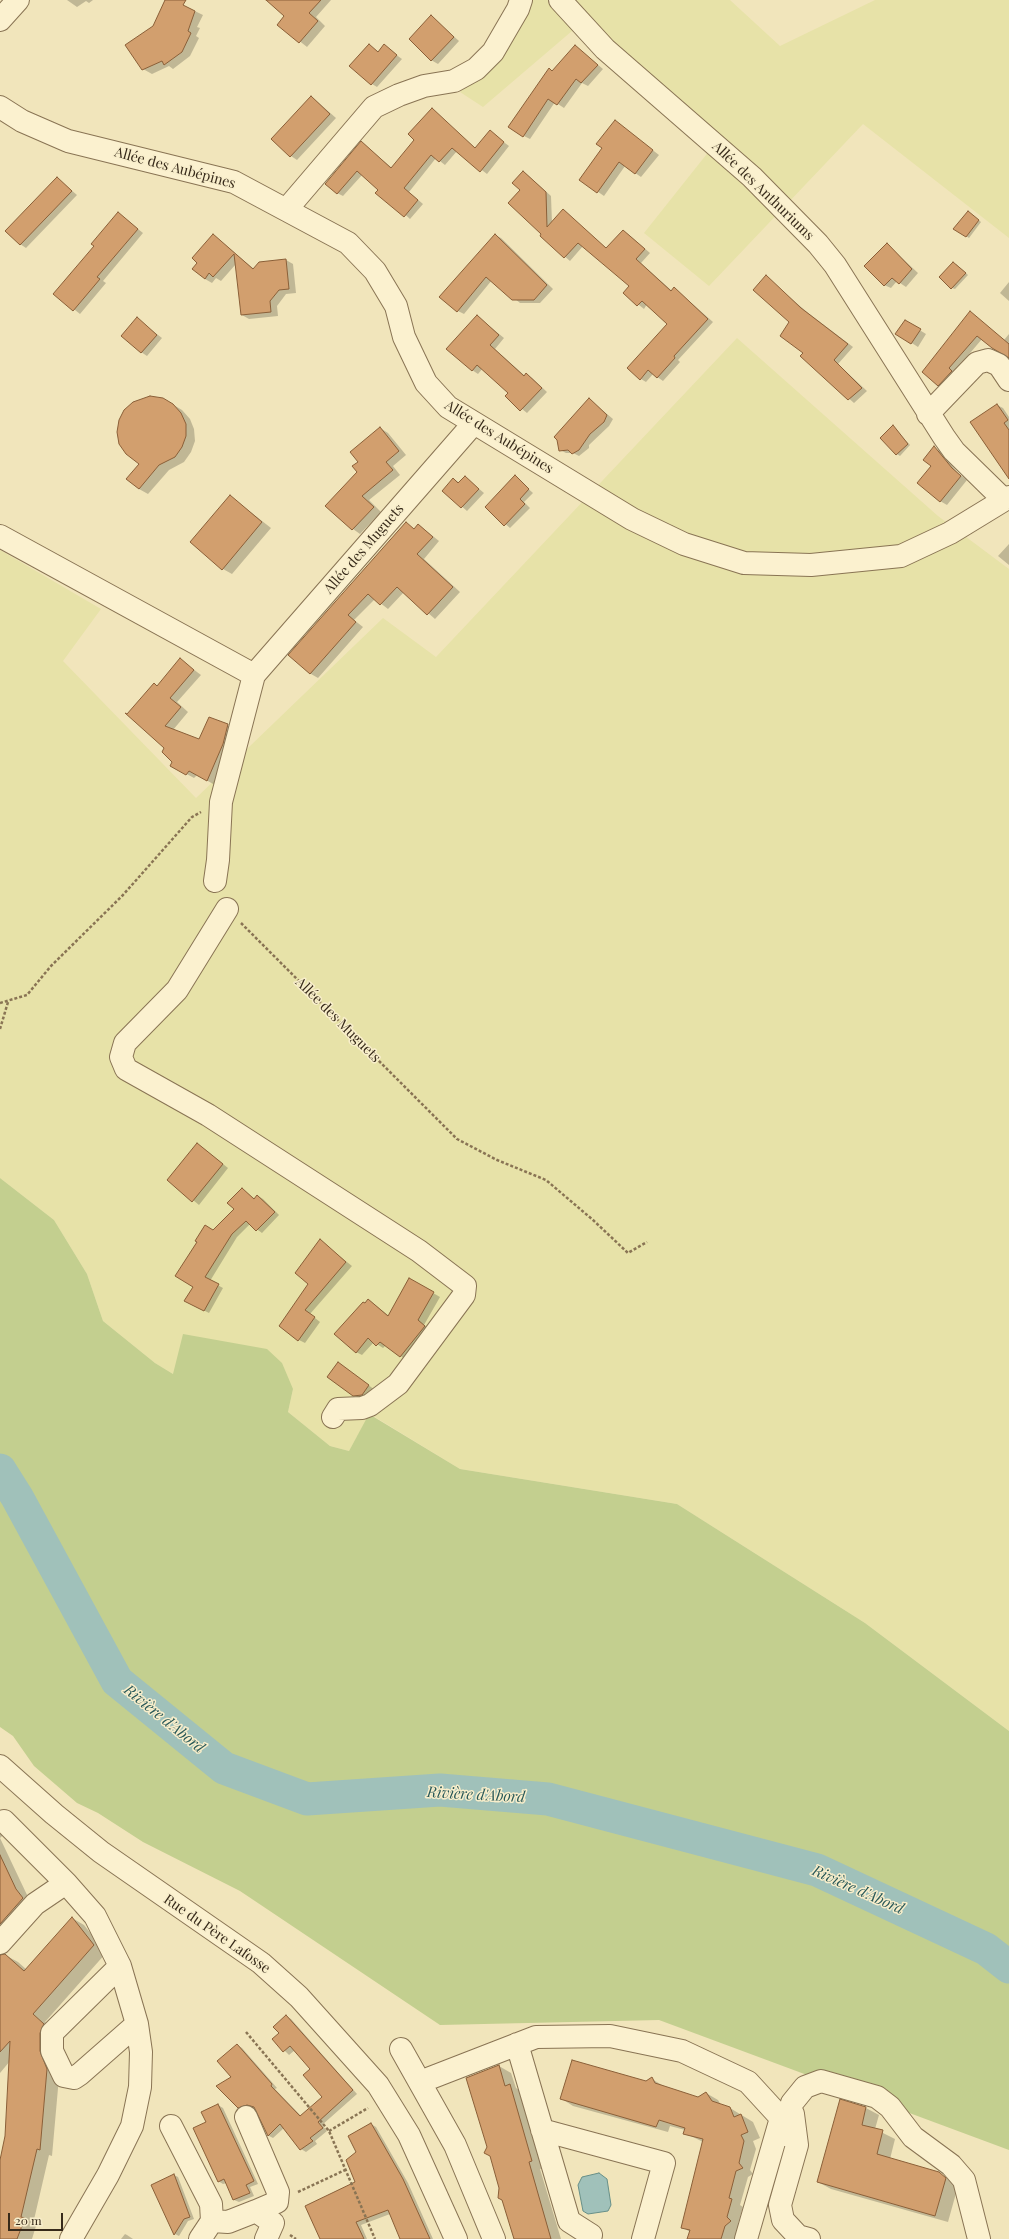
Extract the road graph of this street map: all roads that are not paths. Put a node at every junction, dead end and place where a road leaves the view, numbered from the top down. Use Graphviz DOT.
graph roads {
  1 [pos="18,0"];
  2 [pos="521,0"];
  3 [pos="560,0"];
  4 [pos="0,20"];
  5 [pos="0,107"];
  6 [pos="286,210"];
  7 [pos="1009,380"];
  8 [pos="928,414"];
  9 [pos="474,423"];
  10 [pos="1006,498"];
  11 [pos="0,536"];
  12 [pos="254,675"];
  13 [pos="214,881"];
  14 [pos="227,909"];
  15 [pos="333,1417"];
  16 [pos="0,1766"];
  17 [pos="4,1822"];
  18 [pos="66,1883"];
  19 [pos="0,1943"];
  20 [pos="120,1966"];
  21 [pos="138,2024"];
  22 [pos="517,2044"];
  23 [pos="401,2049"];
  24 [pos="420,2082"];
  25 [pos="792,2103"];
  26 [pos="246,2117"];
  27 [pos="171,2126"];
  28 [pos="542,2130"];
  29 [pos="256,2211"];
  30 [pos="206,2230"];
  31 [pos="595,2238"];
  32 [pos="71,2239"];
  33 [pos="266,2239"];
  34 [pos="456,2239"];
  35 [pos="494,2239"];
  36 [pos="643,2239"];
  37 [pos="746,2239"];
  38 [pos="756,2239"];
  39 [pos="809,2239"];
  40 [pos="979,2239"];
  1 -- 4 [label="street"];
  2 -- 6 [label="street"];
  3 -- 8 [label="street, Allée des Anthuriums"];
  5 -- 6 [label="street, Allée des Aubépines"];
  6 -- 9 [label="street, Allée des Aubépines"];
  7 -- 8 [label="street"];
  8 -- 10 [label="street, Allée des Anthuriums"];
  9 -- 10 [label="street, Allée des Aubépines"];
  9 -- 12 [label="street, Allée des Muguets"];
  11 -- 12 [label="street"];
  12 -- 13 [label="street, Allée des Muguets"];
  14 -- 15 [label="street"];
  16 -- 34 [label="street, Rue du Père Lafosse"];
  17 -- 18 [label="street"];
  18 -- 19 [label="street"];
  18 -- 20 [label="street"];
  20 -- 21 [label="street"];
  20 -- 21 [label="street"];
  21 -- 32 [label="street"];
  22 -- 24 [label="street"];
  22 -- 28 [label="street"];
  22 -- 37 [label="street"];
  23 -- 24 [label="street"];
  24 -- 35 [label="street"];
  25 -- 38 [label="street"];
  25 -- 39 [label="street"];
  25 -- 40 [label="street"];
  26 -- 29 [label="street"];
  27 -- 30 [label="street"];
  28 -- 31 [label="street"];
  28 -- 36 [label="street"];
  29 -- 30 [label="street"];
  29 -- 33 [label="street"];
}
